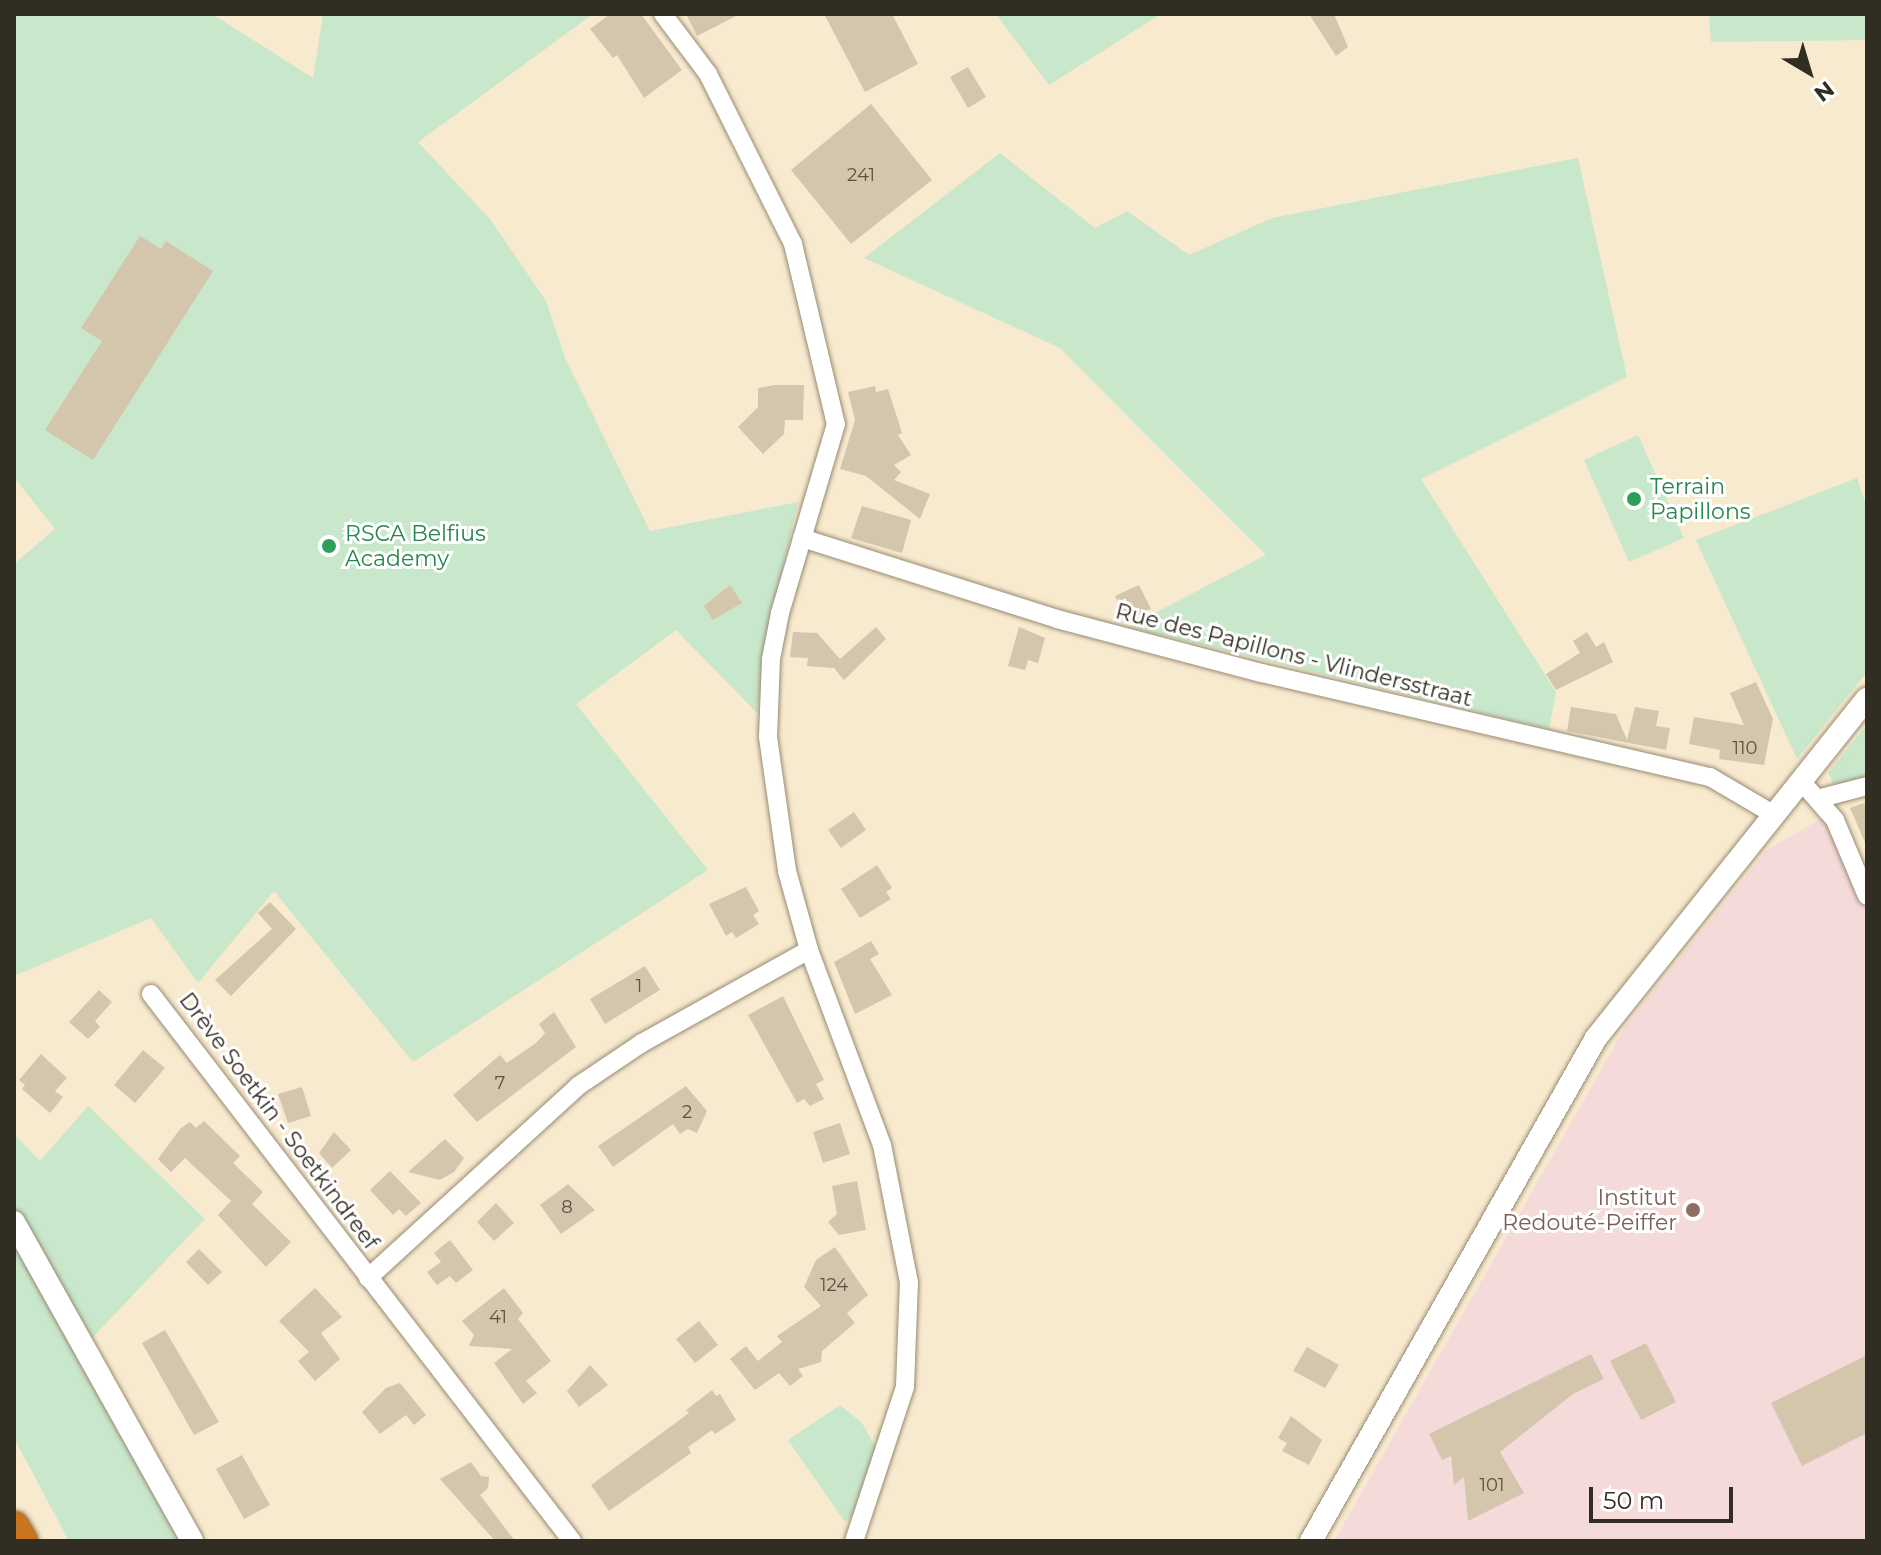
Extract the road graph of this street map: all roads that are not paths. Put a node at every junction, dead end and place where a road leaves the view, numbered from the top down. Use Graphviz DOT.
graph roads {
  1 [pos="663,14"];
  2 [pos="802,538"];
  3 [pos="1867,699"];
  4 [pos="1801,781"];
  5 [pos="1867,786"];
  6 [pos="1821,798"];
  7 [pos="1773,814"];
  8 [pos="1867,896"];
  9 [pos="809,950"];
  10 [pos="151,994"];
  11 [pos="14,1222"];
  12 [pos="368,1278"];
  13 [pos="14,1527"];
  14 [pos="22,1541"];
  15 [pos="192,1541"];
  16 [pos="572,1541"];
  17 [pos="854,1541"];
  18 [pos="1311,1541"];
  1 -- 2 [label="street"];
  2 -- 7 [label="street, Rue des Papillons - Vlindersstraat"];
  2 -- 9 [label="street"];
  3 -- 4 [label="street"];
  4 -- 6 [label="street"];
  4 -- 7 [label="street"];
  5 -- 6 [label="street"];
  6 -- 8 [label="street"];
  7 -- 18 [label="street"];
  9 -- 12 [label="street, Drève Soetkin - Soetkindreef"];
  9 -- 17 [label="street"];
  10 -- 12 [label="street, Drève Soetkin - Soetkindreef"];
  11 -- 15 [label="street"];
  12 -- 16 [label="street, Drève Soetkin - Soetkindreef"];
  13 -- 14 [label="highway"];
}
